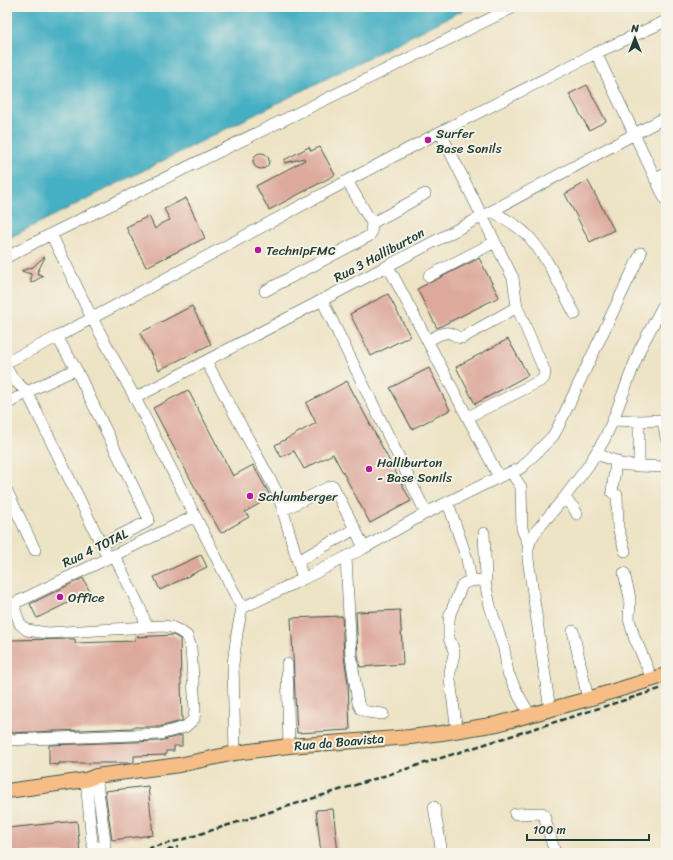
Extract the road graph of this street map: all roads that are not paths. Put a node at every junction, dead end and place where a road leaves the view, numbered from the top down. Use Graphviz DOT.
graph roads {
  1 [pos="514,7"];
  2 [pos="666,21"];
  3 [pos="596,53"];
  4 [pos="666,117"];
  5 [pos="440,132"];
  6 [pos="634,134"];
  7 [pos="666,174"];
  8 [pos="655,179"];
  9 [pos="347,181"];
  10 [pos="425,194"];
  11 [pos="666,201"];
  12 [pos="492,211"];
  13 [pos="482,217"];
  14 [pos="372,223"];
  15 [pos="50,234"];
  16 [pos="495,242"];
  17 [pos="641,253"];
  18 [pos="7,257"];
  19 [pos="388,266"];
  20 [pos="429,276"];
  21 [pos="264,291"];
  22 [pos="322,300"];
  23 [pos="666,301"];
  24 [pos="517,307"];
  25 [pos="575,314"];
  26 [pos="92,318"];
  27 [pos="57,337"];
  28 [pos="428,341"];
  29 [pos="206,361"];
  30 [pos="7,362"];
  31 [pos="7,369"];
  32 [pos="76,369"];
  33 [pos="27,392"];
  34 [pos="135,398"];
  35 [pos="7,404"];
  36 [pos="468,417"];
  37 [pos="613,420"];
  38 [pos="639,421"];
  39 [pos="666,438"];
  40 [pos="596,454"];
  41 [pos="616,461"];
  42 [pos="639,466"];
  43 [pos="666,467"];
  44 [pos="511,472"];
  45 [pos="499,477"];
  46 [pos="7,491"];
  47 [pos="564,498"];
  48 [pos="448,503"];
  49 [pos="283,510"];
  50 [pos="426,513"];
  51 [pos="577,514"];
  52 [pos="195,516"];
  53 [pos="355,529"];
  54 [pos="484,534"];
  55 [pos="102,544"];
  56 [pos="529,545"];
  57 [pos="364,548"];
  58 [pos="35,550"];
  59 [pos="625,551"];
  60 [pos="111,556"];
  61 [pos="346,557"];
  62 [pos="298,561"];
  63 [pos="624,573"];
  64 [pos="303,579"];
  65 [pos="471,581"];
  66 [pos="485,582"];
  67 [pos="10,605"];
  68 [pos="242,608"];
  69 [pos="148,627"];
  70 [pos="573,631"];
  71 [pos="287,664"];
  72 [pos="666,675"];
  73 [pos="652,679"];
  74 [pos="588,699"];
  75 [pos="550,710"];
  76 [pos="383,714"];
  77 [pos="530,715"];
  78 [pos="457,731"];
  79 [pos="7,740"];
  80 [pos="289,746"];
  81 [pos="236,753"];
  82 [pos="91,778"];
  83 [pos="7,790"];
  84 [pos="434,806"];
  85 [pos="515,814"];
  86 [pos="442,853"];
  87 [pos="554,853"];
  1 -- 15 [label="street"];
  2 -- 3 [label="street"];
  3 -- 5 [label="street"];
  3 -- 6 [label="street"];
  4 -- 6 [label="street, Rua 3 Halliburton"];
  5 -- 9 [label="street"];
  5 -- 13 [label="street"];
  6 -- 8 [label="street"];
  6 -- 12 [label="street, Rua 3 Halliburton"];
  7 -- 8 [label="street"];
  8 -- 11 [label="street"];
  9 -- 14 [label="street"];
  9 -- 26 [label="street"];
  10 -- 14 [label="street"];
  12 -- 13 [label="street, Rua 3 Halliburton"];
  12 -- 25 [label="street"];
  13 -- 16 [label="street"];
  13 -- 19 [label="street, Rua 3 Halliburton"];
  14 -- 21 [label="street"];
  15 -- 18 [label="street"];
  15 -- 26 [label="street"];
  16 -- 20 [label="street"];
  16 -- 24 [label="street"];
  17 -- 44 [label="street"];
  19 -- 22 [label="street, Rua 3 Halliburton"];
  19 -- 28 [label="street"];
  22 -- 29 [label="street, Rua 3 Halliburton"];
  22 -- 50 [label="street"];
  23 -- 37 [label="street"];
  24 -- 28 [label="street"];
  24 -- 36 [label="street"];
  26 -- 27 [label="street"];
  26 -- 34 [label="street"];
  27 -- 30 [label="street"];
  27 -- 32 [label="street"];
  28 -- 36 [label="street"];
  29 -- 34 [label="street, Rua 3 Halliburton"];
  29 -- 49 [label="street"];
  31 -- 33 [label="street"];
  32 -- 33 [label="street"];
  32 -- 55 [label="street"];
  33 -- 35 [label="street"];
  33 -- 55 [label="street"];
  34 -- 52 [label="street"];
  36 -- 45 [label="street"];
  37 -- 38 [label="street"];
  37 -- 40 [label="street"];
  38 -- 39 [label="street"];
  38 -- 42 [label="street"];
  40 -- 41 [label="street"];
  40 -- 47 [label="street"];
  41 -- 42 [label="street"];
  41 -- 59 [label="street"];
  42 -- 43 [label="street"];
  44 -- 45 [label="street"];
  44 -- 56 [label="street"];
  45 -- 48 [label="street"];
  46 -- 58 [label="street"];
  47 -- 51 [label="street"];
  47 -- 56 [label="street"];
  48 -- 50 [label="street"];
  48 -- 65 [label="street"];
  49 -- 53 [label="street"];
  49 -- 62 [label="street"];
  50 -- 57 [label="street"];
  52 -- 60 [label="street, Rua 4 TOTAL"];
  52 -- 68 [label="street"];
  53 -- 57 [label="street"];
  53 -- 62 [label="street"];
  54 -- 66 [label="street"];
  55 -- 60 [label="street"];
  56 -- 75 [label="street"];
  57 -- 61 [label="street"];
  60 -- 67 [label="street, Rua 4 TOTAL"];
  60 -- 69 [label="street"];
  61 -- 64 [label="street"];
  61 -- 76 [label="street"];
  62 -- 64 [label="street"];
  63 -- 73 [label="street"];
  64 -- 68 [label="street"];
  65 -- 66 [label="street"];
  65 -- 78 [label="street"];
  66 -- 77 [label="street"];
  67 -- 69 [label="street"];
  68 -- 81 [label="street"];
  69 -- 79 [label="street"];
  70 -- 74 [label="street"];
  71 -- 80 [label="street"];
  72 -- 73 [label="main road, Rua da Boavista"];
  73 -- 74 [label="main road, Rua da Boavista"];
  74 -- 75 [label="main road, Rua da Boavista"];
  75 -- 77 [label="main road, Rua da Boavista"];
  77 -- 78 [label="main road, Rua da Boavista"];
  78 -- 80 [label="main road, Rua da Boavista"];
  80 -- 81 [label="main road, Rua da Boavista"];
  81 -- 82 [label="main road, Rua da Boavista"];
  82 -- 82 [label="street"];
  82 -- 83 [label="main road, Rua da Boavista"];
  84 -- 86 [label="street"];
  85 -- 87 [label="street"];
}
